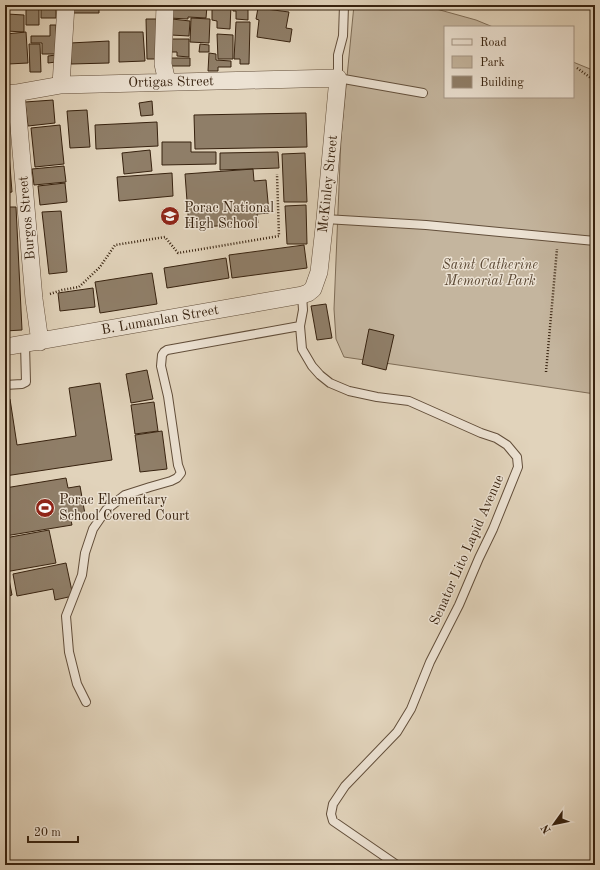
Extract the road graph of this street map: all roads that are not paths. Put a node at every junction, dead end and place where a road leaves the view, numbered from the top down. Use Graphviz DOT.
graph roads {
  1 [pos="66,5"];
  2 [pos="165,5"];
  3 [pos="344,5"];
  4 [pos="338,78"];
  5 [pos="167,82"];
  6 [pos="61,85"];
  7 [pos="423,93"];
  8 [pos="10,94"];
  9 [pos="325,219"];
  10 [pos="595,241"];
  11 [pos="307,292"];
  12 [pos="300,326"];
  13 [pos="33,343"];
  14 [pos="5,347"];
  15 [pos="5,385"];
  16 [pos="86,702"];
  17 [pos="397,865"];
  1 -- 6 [label="street"];
  2 -- 5 [label="street"];
  3 -- 4 [label="lane"];
  4 -- 5 [label="street, Ortigas Street"];
  4 -- 7 [label="lane"];
  4 -- 9 [label="street, McKinley Street"];
  5 -- 6 [label="street, Ortigas Street"];
  6 -- 8 [label="street, Ortigas Street"];
  8 -- 13 [label="street, Burgos Street"];
  9 -- 10 [label="lane"];
  9 -- 11 [label="street, McKinley Street"];
  11 -- 12 [label="lane, Senator Lito Lapid Avenue"];
  11 -- 13 [label="street, B. Lumanlan Street"];
  12 -- 16 [label="lane"];
  12 -- 17 [label="lane, Senator Lito Lapid Avenue"];
  13 -- 14 [label="street, B. Lumanlan Street"];
  13 -- 15 [label="lane"];
}
